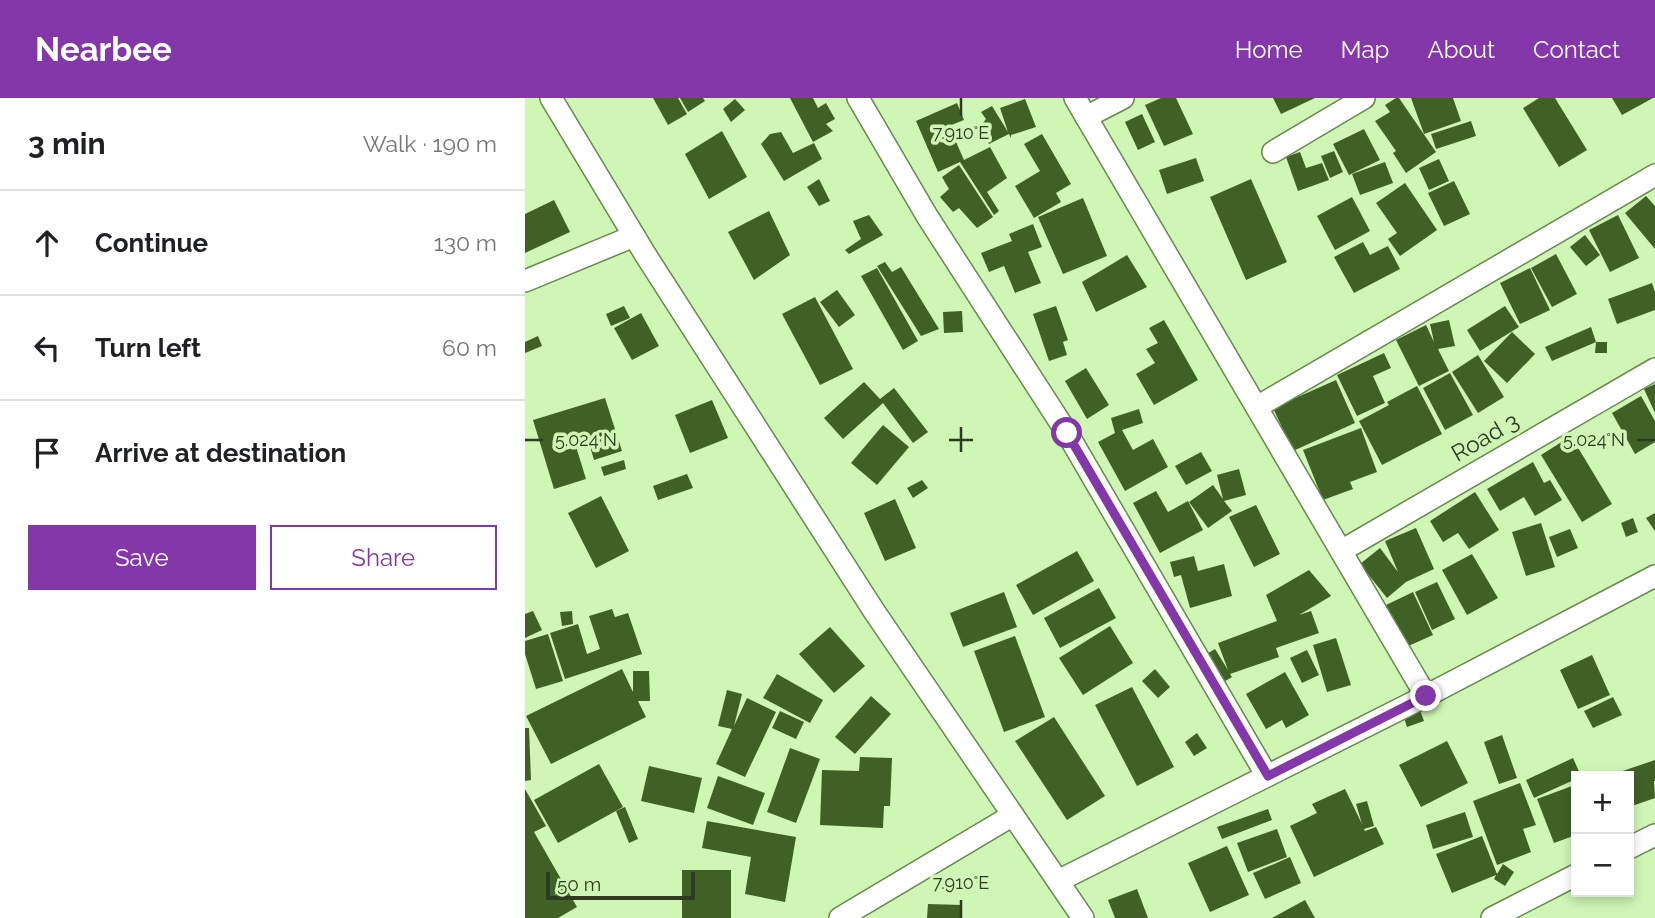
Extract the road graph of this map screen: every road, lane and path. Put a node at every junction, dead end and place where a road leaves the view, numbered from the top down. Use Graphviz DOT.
graph roads {
  1 [pos="551,98"];
  2 [pos="858,98"];
  3 [pos="1075,98"];
  4 [pos="1122,98"];
  5 [pos="1364,98"];
  6 [pos="1086,117"];
  7 [pos="1273,152"];
  8 [pos="1655,175"];
  9 [pos="634,236"];
  10 [pos="525,281"];
  11 [pos="1655,369"];
  12 [pos="1257,407"];
  13 [pos="1341,551"];
  14 [pos="1655,576"];
  15 [pos="1426,696"];
  16 [pos="1268,776"];
  17 [pos="1013,815"];
  18 [pos="1655,835"];
  19 [pos="1634,846"];
  20 [pos="1571,878"];
  21 [pos="1058,881"];
  22 [pos="841,918"];
  23 [pos="1083,918"];
  24 [pos="1492,918"];
  1 -- 9 [label="street"];
  2 -- 16 [label="street"];
  3 -- 6 [label="street"];
  4 -- 6 [label="street"];
  5 -- 7 [label="street"];
  6 -- 12 [label="street"];
  8 -- 12 [label="street"];
  9 -- 10 [label="street"];
  9 -- 17 [label="street"];
  11 -- 13 [label="street, Road 3"];
  12 -- 13 [label="street"];
  13 -- 15 [label="street"];
  14 -- 15 [label="street"];
  15 -- 16 [label="street"];
  16 -- 21 [label="street"];
  17 -- 21 [label="street"];
  17 -- 22 [label="street"];
  18 -- 19 [label="street"];
  20 -- 24 [label="street"];
  21 -- 23 [label="street"];
}
